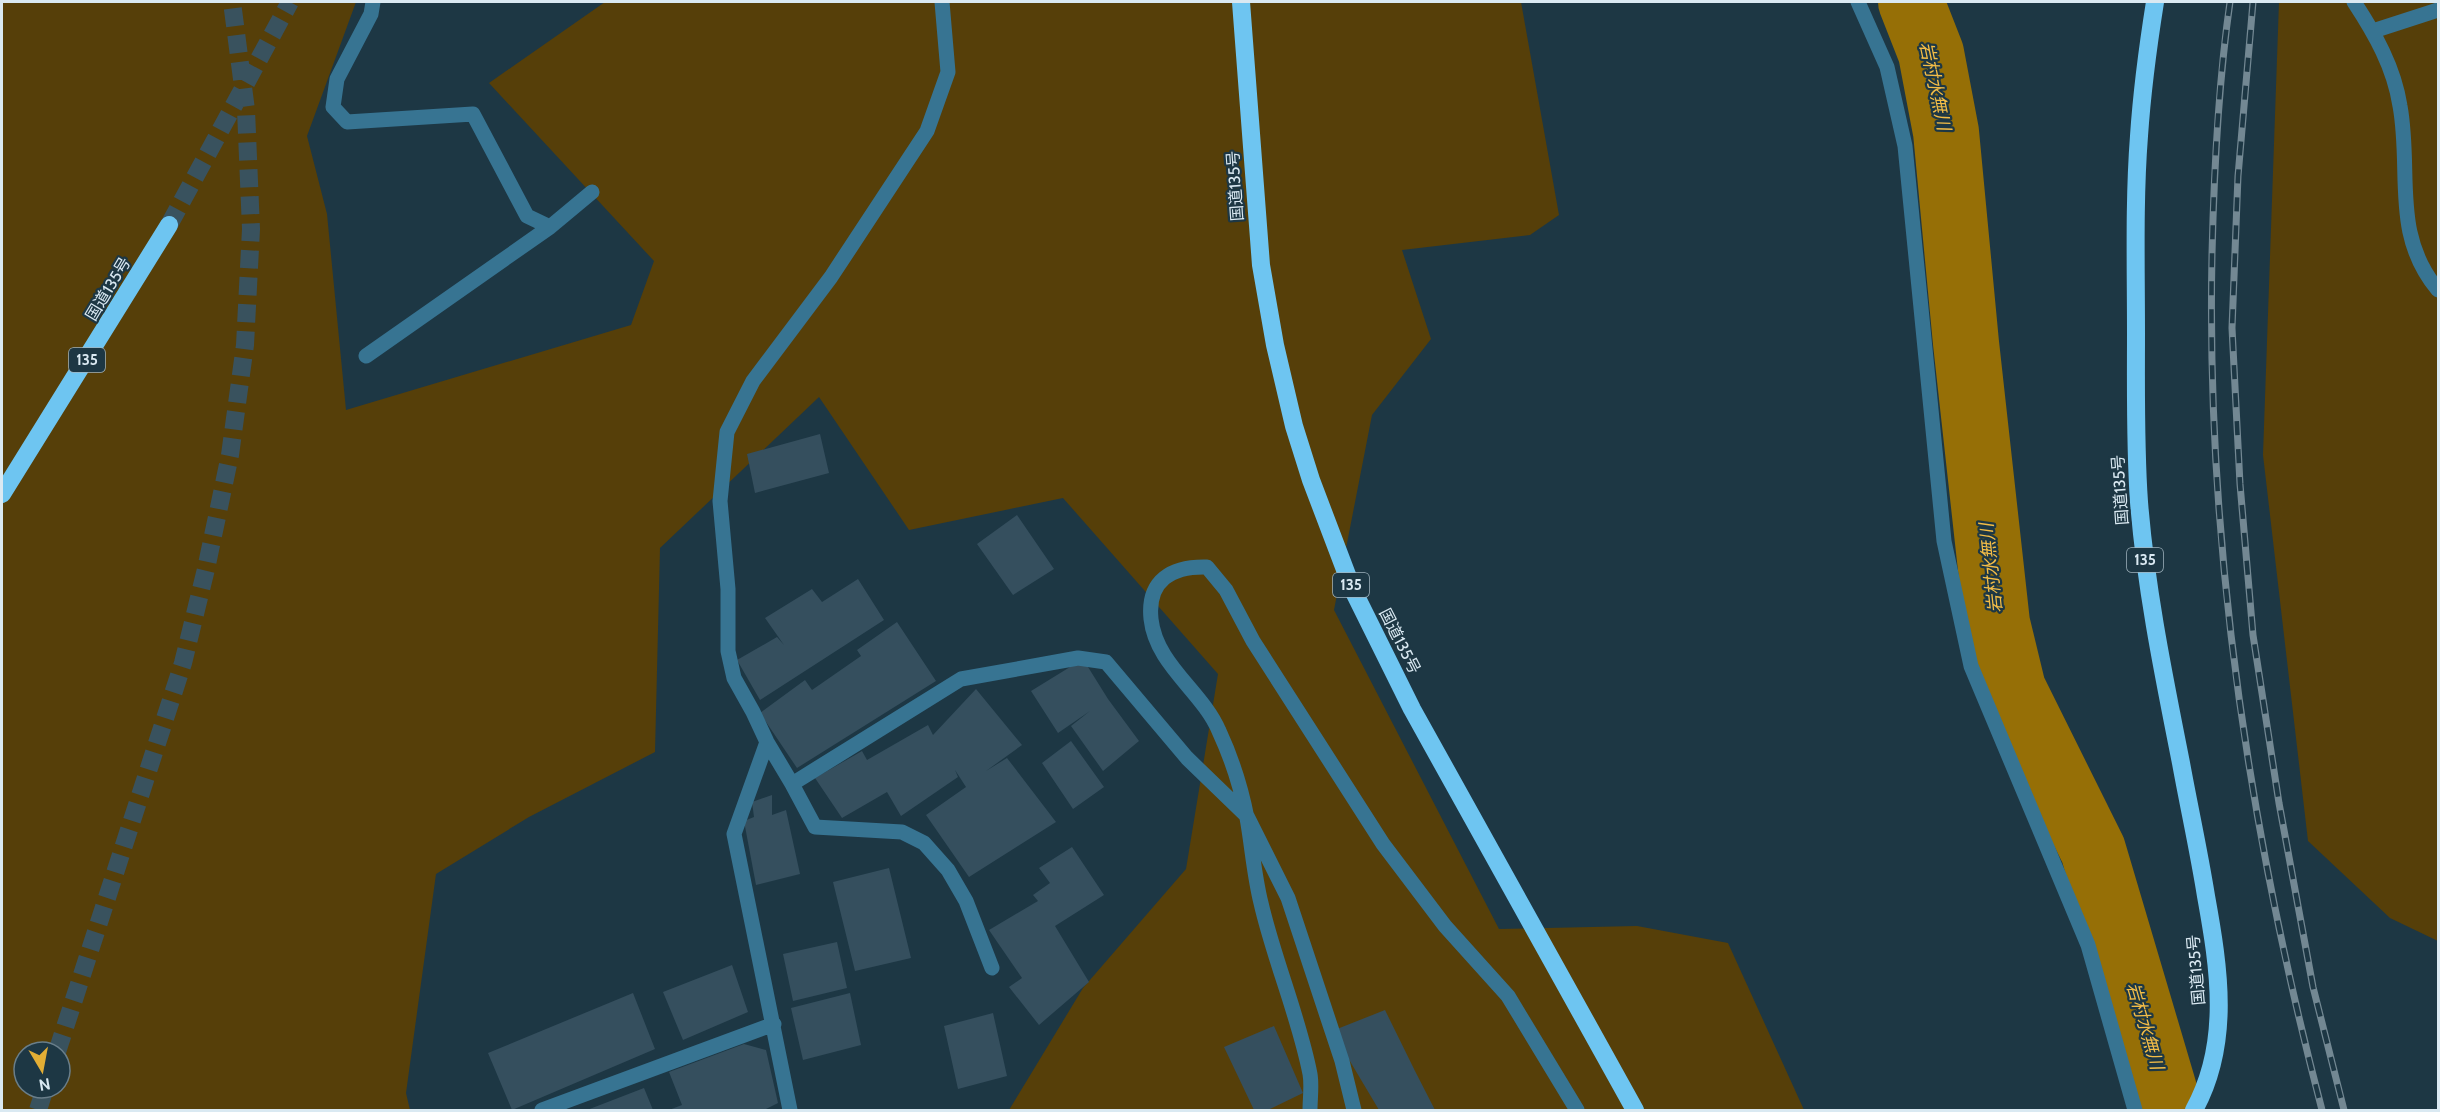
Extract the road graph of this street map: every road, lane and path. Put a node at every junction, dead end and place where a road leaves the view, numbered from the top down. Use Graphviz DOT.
graph roads {
  1 [pos="373,2"];
  2 [pos="942,2"];
  3 [pos="1241,2"];
  4 [pos="1858,2"];
  5 [pos="2155,2"];
  6 [pos="2354,2"];
  7 [pos="2439,10"];
  8 [pos="2373,31"];
  9 [pos="591,192"];
  10 [pos="169,225"];
  11 [pos="550,227"];
  12 [pos="2439,290"];
  13 [pos="366,356"];
  14 [pos="2,494"];
  15 [pos="767,742"];
  16 [pos="792,784"];
  17 [pos="1247,816"];
  18 [pos="992,968"];
  19 [pos="774,1024"];
  20 [pos="2195,1109"];
  21 [pos="542,1110"];
  22 [pos="790,1110"];
  23 [pos="1310,1110"];
  24 [pos="1354,1110"];
  25 [pos="1577,1110"];
  26 [pos="1635,1110"];
  27 [pos="2135,1110"];
  1 -- 11 [label="street"];
  2 -- 15 [label="street"];
  3 -- 26 [label="highway, 国道135号 / 135"];
  4 -- 27 [label="street"];
  5 -- 20 [label="highway, 国道135号 / 135"];
  6 -- 8 [label="street"];
  7 -- 8 [label="street"];
  8 -- 12 [label="street"];
  9 -- 11 [label="street"];
  10 -- 14 [label="highway, 国道135号 / 135"];
  11 -- 13 [label="street"];
  15 -- 16 [label="street"];
  15 -- 19 [label="street"];
  16 -- 17 [label="street"];
  16 -- 18 [label="street"];
  17 -- 23 [label="street"];
  17 -- 24 [label="street"];
  17 -- 25 [label="street"];
  19 -- 21 [label="street"];
  19 -- 22 [label="street"];
}
